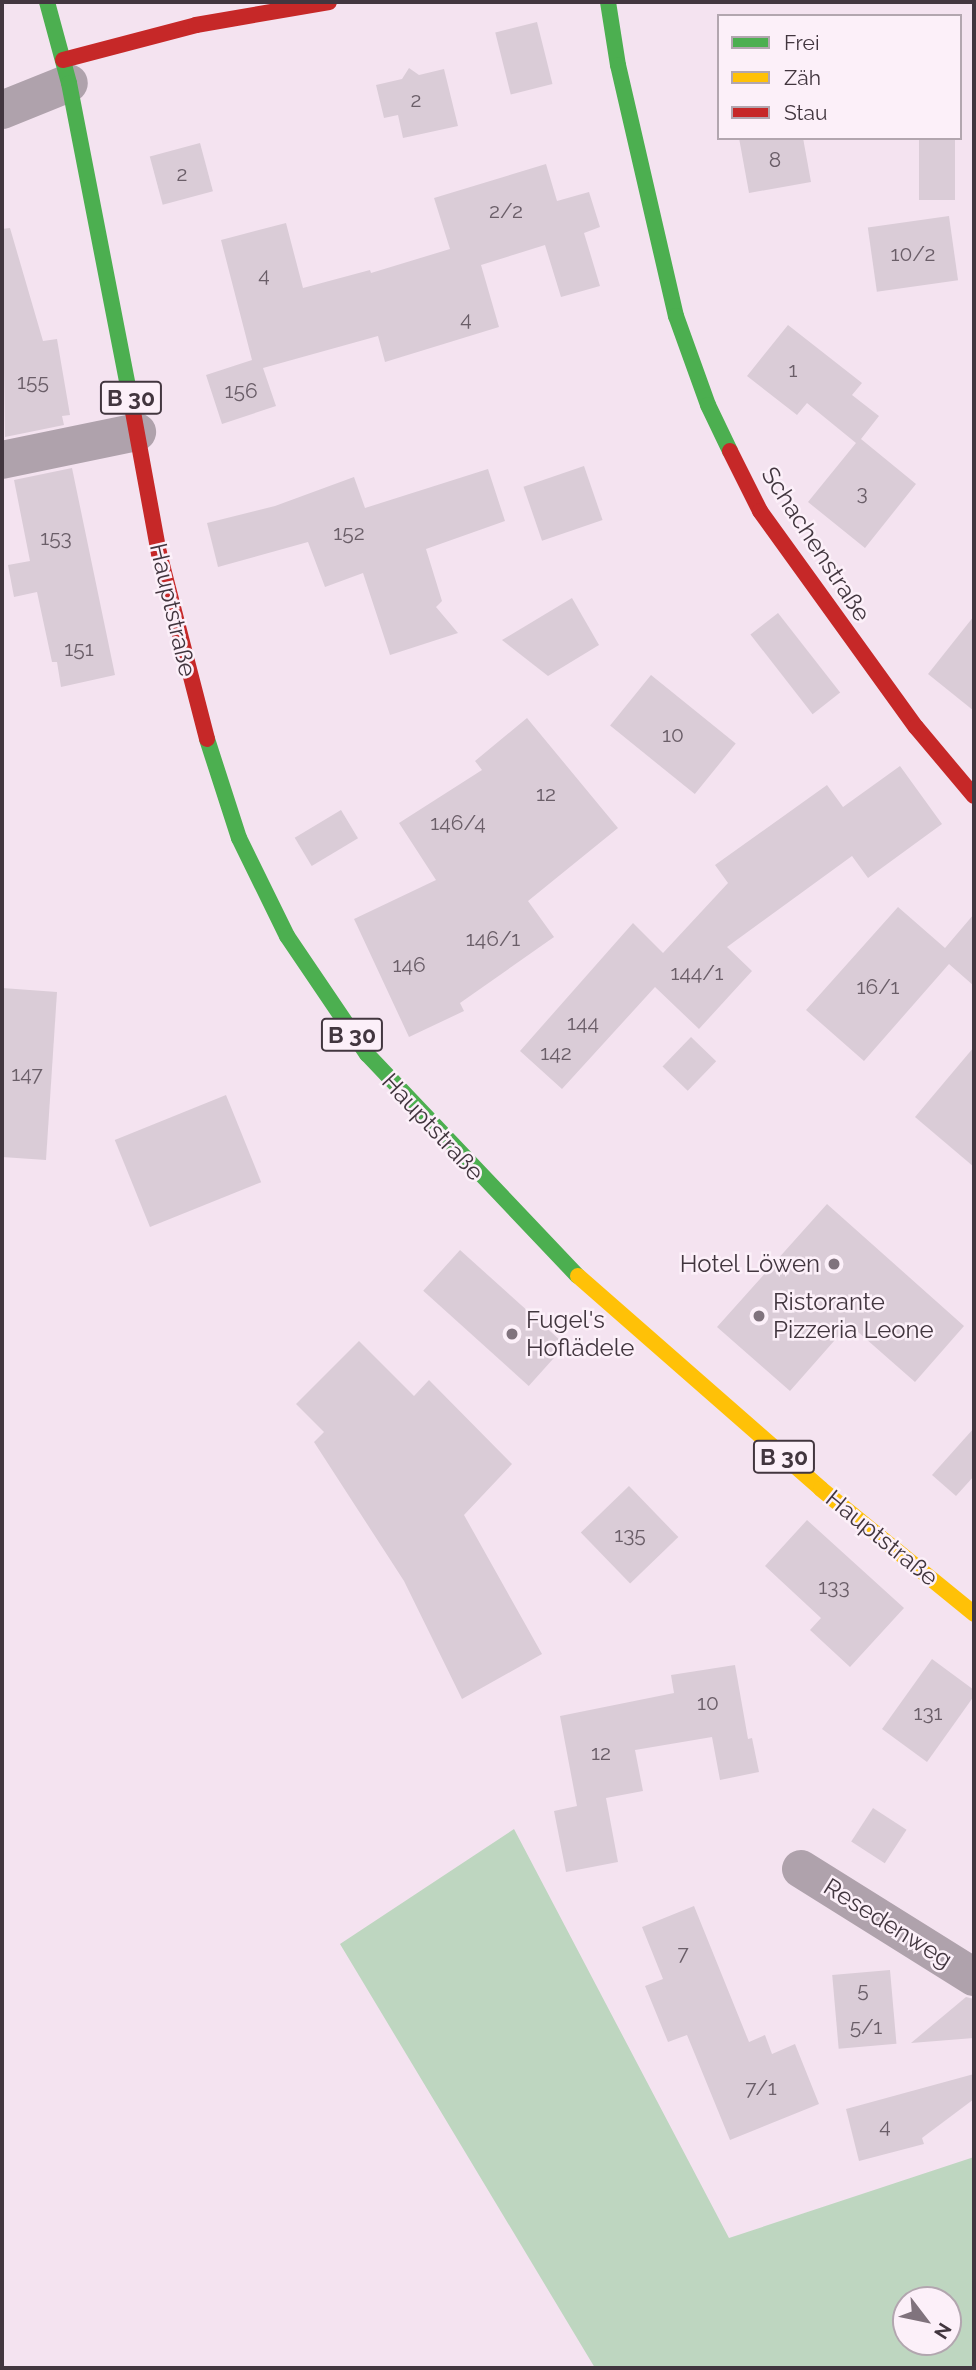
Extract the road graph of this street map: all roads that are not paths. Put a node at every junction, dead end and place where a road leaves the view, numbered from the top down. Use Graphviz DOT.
graph roads {
  1 [pos="47,2"];
  2 [pos="329,2"];
  3 [pos="608,2"];
  4 [pos="66,71"];
  5 [pos="2,110"];
  6 [pos="137,432"];
  7 [pos="2,460"];
  8 [pos="974,796"];
  9 [pos="974,1614"];
  10 [pos="801,1868"];
  11 [pos="974,1977"];
  1 -- 4 [label="main road, Hauptstraße / B 30"];
  2 -- 4 [label="main road"];
  3 -- 8 [label="main road, Schachenstraße"];
  4 -- 5 [label="street"];
  4 -- 6 [label="main road, Hauptstraße / B 30"];
  6 -- 7 [label="street"];
  6 -- 9 [label="main road, Hauptstraße / B 30"];
  10 -- 11 [label="street, Resedenweg"];
}
